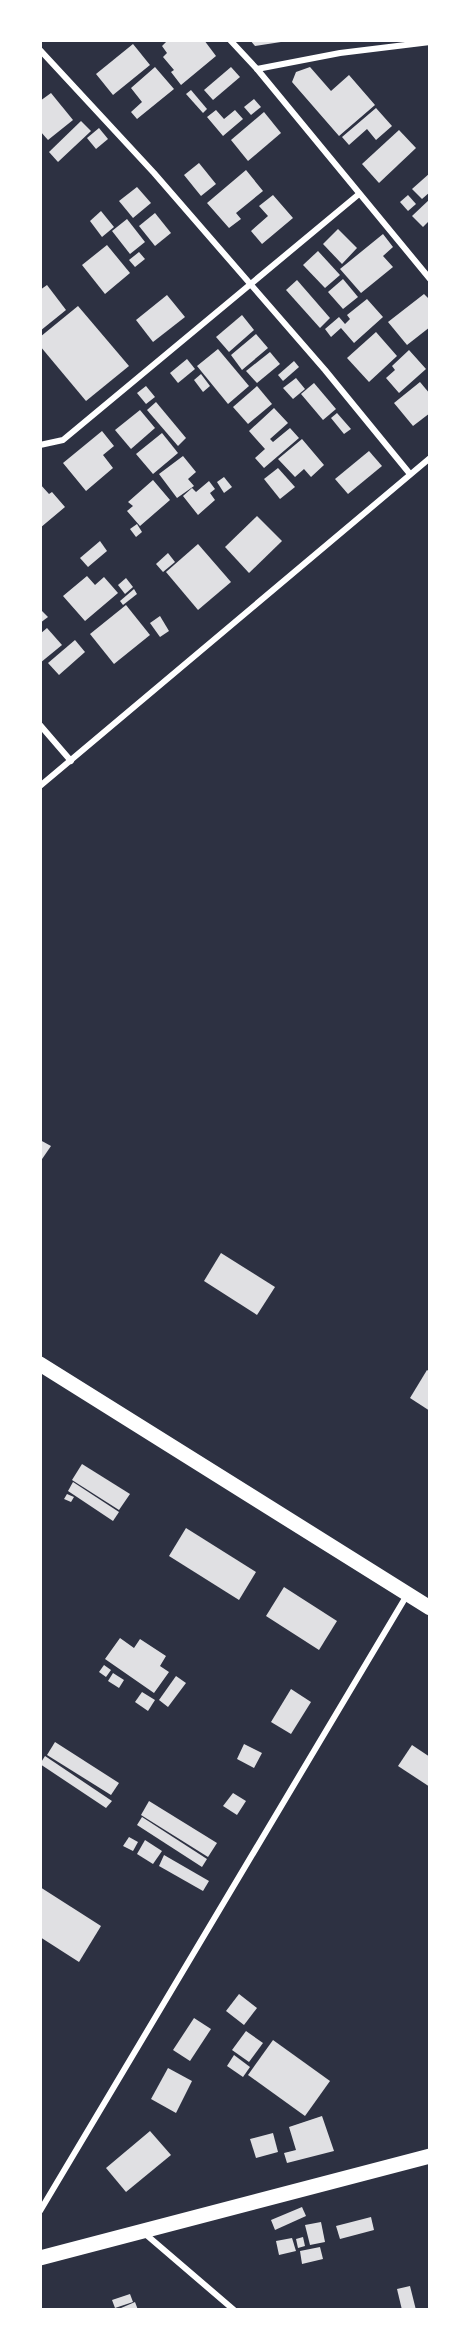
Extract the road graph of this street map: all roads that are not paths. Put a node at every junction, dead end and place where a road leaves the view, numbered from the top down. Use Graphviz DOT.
graph roads {
  1 [pos="230,40"];
  2 [pos="429,42"];
  3 [pos="40,50"];
  4 [pos="257,69"];
  5 [pos="359,194"];
  6 [pos="429,279"];
  7 [pos="249,284"];
  8 [pos="40,445"];
  9 [pos="429,458"];
  10 [pos="410,474"];
  11 [pos="40,725"];
  12 [pos="71,761"];
  13 [pos="40,786"];
  14 [pos="40,1364"];
  15 [pos="407,1595"];
  16 [pos="429,1608"];
  17 [pos="429,2156"];
  18 [pos="40,2211"];
  19 [pos="143,2232"];
  20 [pos="40,2258"];
  21 [pos="234,2310"];
  1 -- 4 [label="street"];
  2 -- 4 [label="street"];
  3 -- 7 [label="street"];
  4 -- 5 [label="street"];
  5 -- 6 [label="street"];
  5 -- 7 [label="street"];
  7 -- 8 [label="street"];
  7 -- 10 [label="street"];
  9 -- 10 [label="street"];
  10 -- 12 [label="street"];
  11 -- 12 [label="street"];
  12 -- 13 [label="street"];
  14 -- 15 [label="main road"];
  15 -- 16 [label="main road"];
  15 -- 18 [label="street"];
  17 -- 19 [label="main road"];
  19 -- 20 [label="main road"];
  19 -- 21 [label="street"];
}
